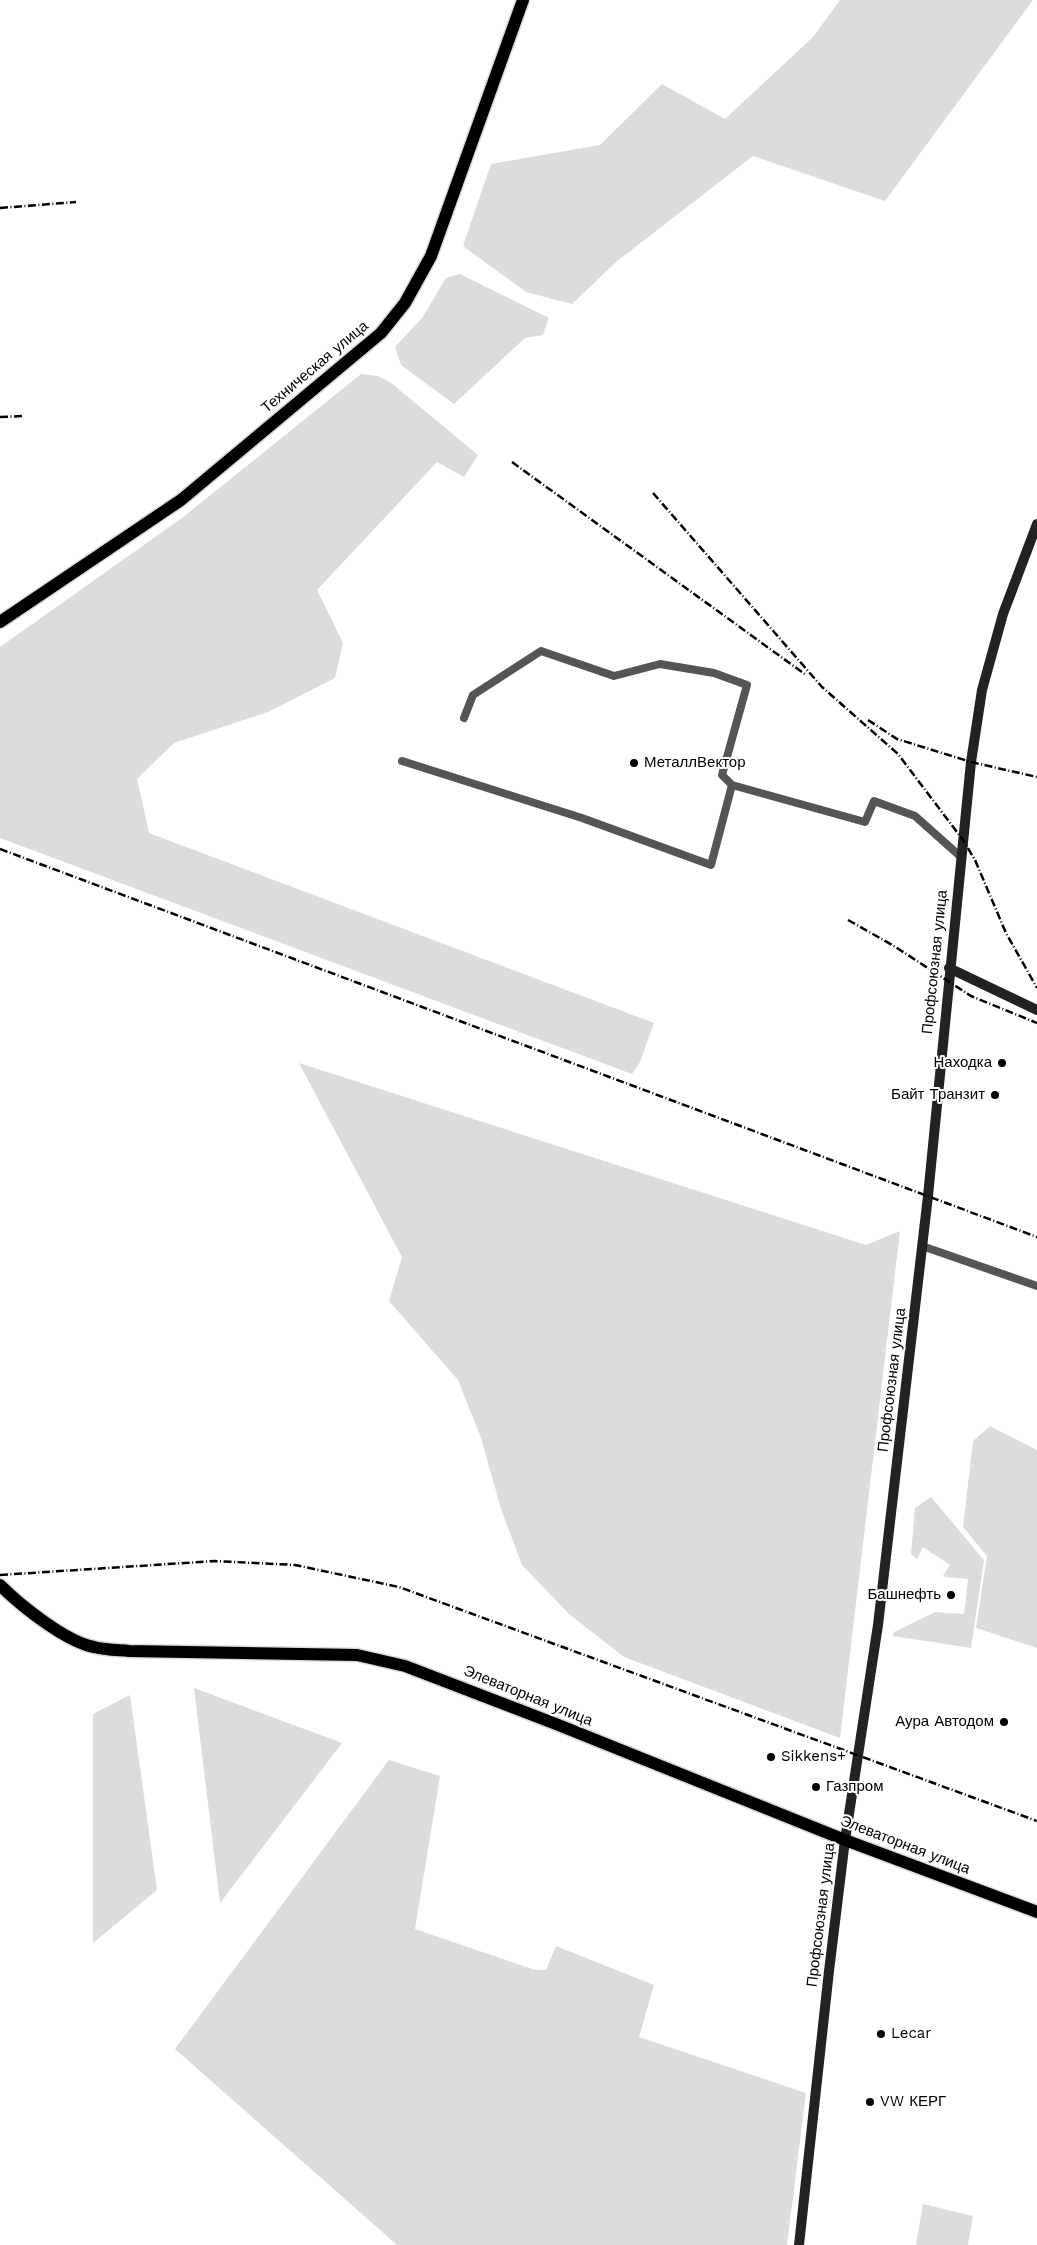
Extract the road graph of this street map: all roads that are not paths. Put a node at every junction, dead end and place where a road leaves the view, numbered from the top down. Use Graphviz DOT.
graph roads {
  1 [pos="524,0"];
  2 [pos="1037,524"];
  3 [pos="0,622"];
  4 [pos="464,718"];
  5 [pos="402,761"];
  6 [pos="732,785"];
  7 [pos="961,857"];
  8 [pos="949,968"];
  9 [pos="1037,1010"];
  10 [pos="922,1246"];
  11 [pos="1037,1286"];
  12 [pos="0,1585"];
  13 [pos="845,1840"];
  14 [pos="1037,1912"];
  15 [pos="799,2245"];
  1 -- 3 [label="main road, Техническая улица"];
  2 -- 7 [label="main road, Профсоюзная улица"];
  4 -- 6 [label="street"];
  5 -- 6 [label="street"];
  6 -- 7 [label="street"];
  7 -- 8 [label="main road, Профсоюзная улица"];
  8 -- 9 [label="main road"];
  8 -- 10 [label="main road, Профсоюзная улица"];
  10 -- 11 [label="street"];
  10 -- 13 [label="main road, Профсоюзная улица"];
  12 -- 13 [label="main road, Элеваторная улица"];
  13 -- 14 [label="main road, Элеваторная улица"];
  13 -- 15 [label="main road, Профсоюзная улица"];
}
